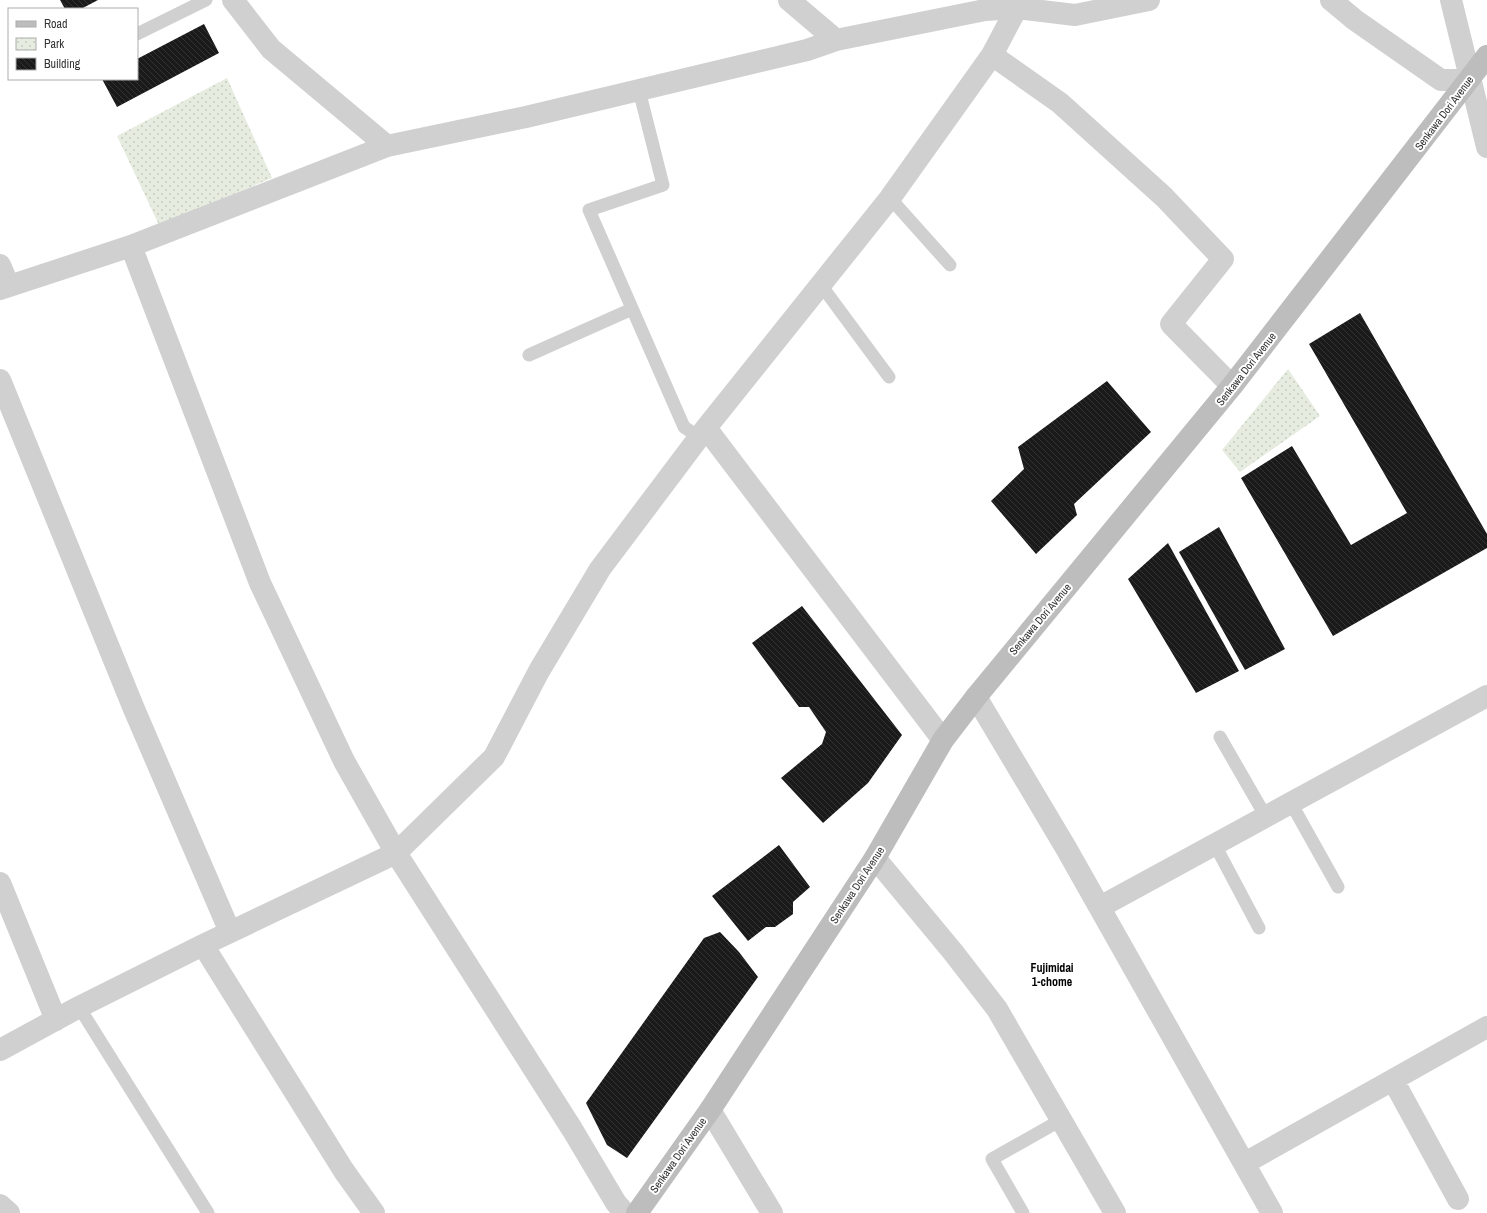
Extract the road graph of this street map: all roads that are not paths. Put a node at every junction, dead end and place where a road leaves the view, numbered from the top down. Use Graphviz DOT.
graph roads {
  1 [pos="206,0"];
  2 [pos="233,0"];
  3 [pos="789,0"];
  4 [pos="1149,0"];
  5 [pos="1332,0"];
  6 [pos="1451,0"];
  7 [pos="1019,4"];
  8 [pos="138,34"];
  9 [pos="836,40"];
  10 [pos="992,55"];
  11 [pos="1487,56"];
  12 [pos="1470,80"];
  13 [pos="639,90"];
  14 [pos="387,146"];
  15 [pos="1487,147"];
  16 [pos="890,198"];
  17 [pos="131,246"];
  18 [pos="0,265"];
  19 [pos="950,265"];
  20 [pos="820,285"];
  21 [pos="5,288"];
  22 [pos="632,309"];
  23 [pos="529,355"];
  24 [pos="889,378"];
  25 [pos="0,380"];
  26 [pos="1232,386"];
  27 [pos="703,433"];
  28 [pos="1487,696"];
  29 [pos="976,697"];
  30 [pos="1220,737"];
  31 [pos="943,740"];
  32 [pos="1291,803"];
  33 [pos="1266,817"];
  34 [pos="1215,845"];
  35 [pos="396,853"];
  36 [pos="875,858"];
  37 [pos="0,883"];
  38 [pos="1338,887"];
  39 [pos="1100,907"];
  40 [pos="1259,928"];
  41 [pos="230,932"];
  42 [pos="203,945"];
  43 [pos="79,1007"];
  44 [pos="56,1020"];
  45 [pos="1487,1027"];
  46 [pos="0,1050"];
  47 [pos="1393,1080"];
  48 [pos="710,1110"];
  49 [pos="1061,1120"];
  50 [pos="1245,1163"];
  51 [pos="1458,1199"];
  52 [pos="0,1205"];
  53 [pos="9,1213"];
  54 [pos="208,1213"];
  55 [pos="374,1213"];
  56 [pos="625,1213"];
  57 [pos="637,1213"];
  58 [pos="772,1213"];
  59 [pos="1023,1213"];
  60 [pos="1115,1213"];
  61 [pos="1272,1213"];
  1 -- 8 [label="lane"];
  2 -- 14 [label="street"];
  3 -- 9 [label="street"];
  4 -- 7 [label="street"];
  5 -- 12 [label="street"];
  6 -- 12 [label="street"];
  7 -- 9 [label="street"];
  7 -- 10 [label="street"];
  9 -- 13 [label="street"];
  10 -- 16 [label="street"];
  10 -- 26 [label="street"];
  11 -- 12 [label="main road, Senkawa Dori Avenue"];
  12 -- 15 [label="street"];
  12 -- 26 [label="main road, Senkawa Dori Avenue"];
  13 -- 14 [label="street"];
  13 -- 22 [label="lane"];
  14 -- 17 [label="street"];
  16 -- 19 [label="lane"];
  16 -- 20 [label="street"];
  17 -- 21 [label="street"];
  17 -- 35 [label="street"];
  18 -- 21 [label="street"];
  20 -- 24 [label="lane"];
  20 -- 27 [label="street"];
  22 -- 23 [label="lane"];
  22 -- 27 [label="lane"];
  25 -- 41 [label="street"];
  26 -- 29 [label="main road, Senkawa Dori Avenue"];
  27 -- 31 [label="street"];
  27 -- 35 [label="street"];
  28 -- 32 [label="street"];
  29 -- 31 [label="main road, Senkawa Dori Avenue"];
  29 -- 39 [label="street"];
  30 -- 33 [label="lane"];
  31 -- 36 [label="main road, Senkawa Dori Avenue"];
  32 -- 33 [label="street"];
  32 -- 38 [label="lane"];
  33 -- 34 [label="street"];
  34 -- 39 [label="street"];
  34 -- 40 [label="lane"];
  35 -- 41 [label="street"];
  35 -- 56 [label="street"];
  36 -- 48 [label="main road, Senkawa Dori Avenue"];
  36 -- 49 [label="street"];
  37 -- 44 [label="street"];
  39 -- 50 [label="street"];
  41 -- 42 [label="street"];
  42 -- 43 [label="street"];
  42 -- 55 [label="street"];
  43 -- 44 [label="street"];
  43 -- 54 [label="lane"];
  44 -- 46 [label="street"];
  45 -- 47 [label="street"];
  47 -- 50 [label="street"];
  47 -- 51 [label="street"];
  48 -- 57 [label="main road, Senkawa Dori Avenue"];
  48 -- 58 [label="street"];
  49 -- 59 [label="lane"];
  49 -- 60 [label="street"];
  50 -- 61 [label="street"];
  52 -- 53 [label="street"];
}
